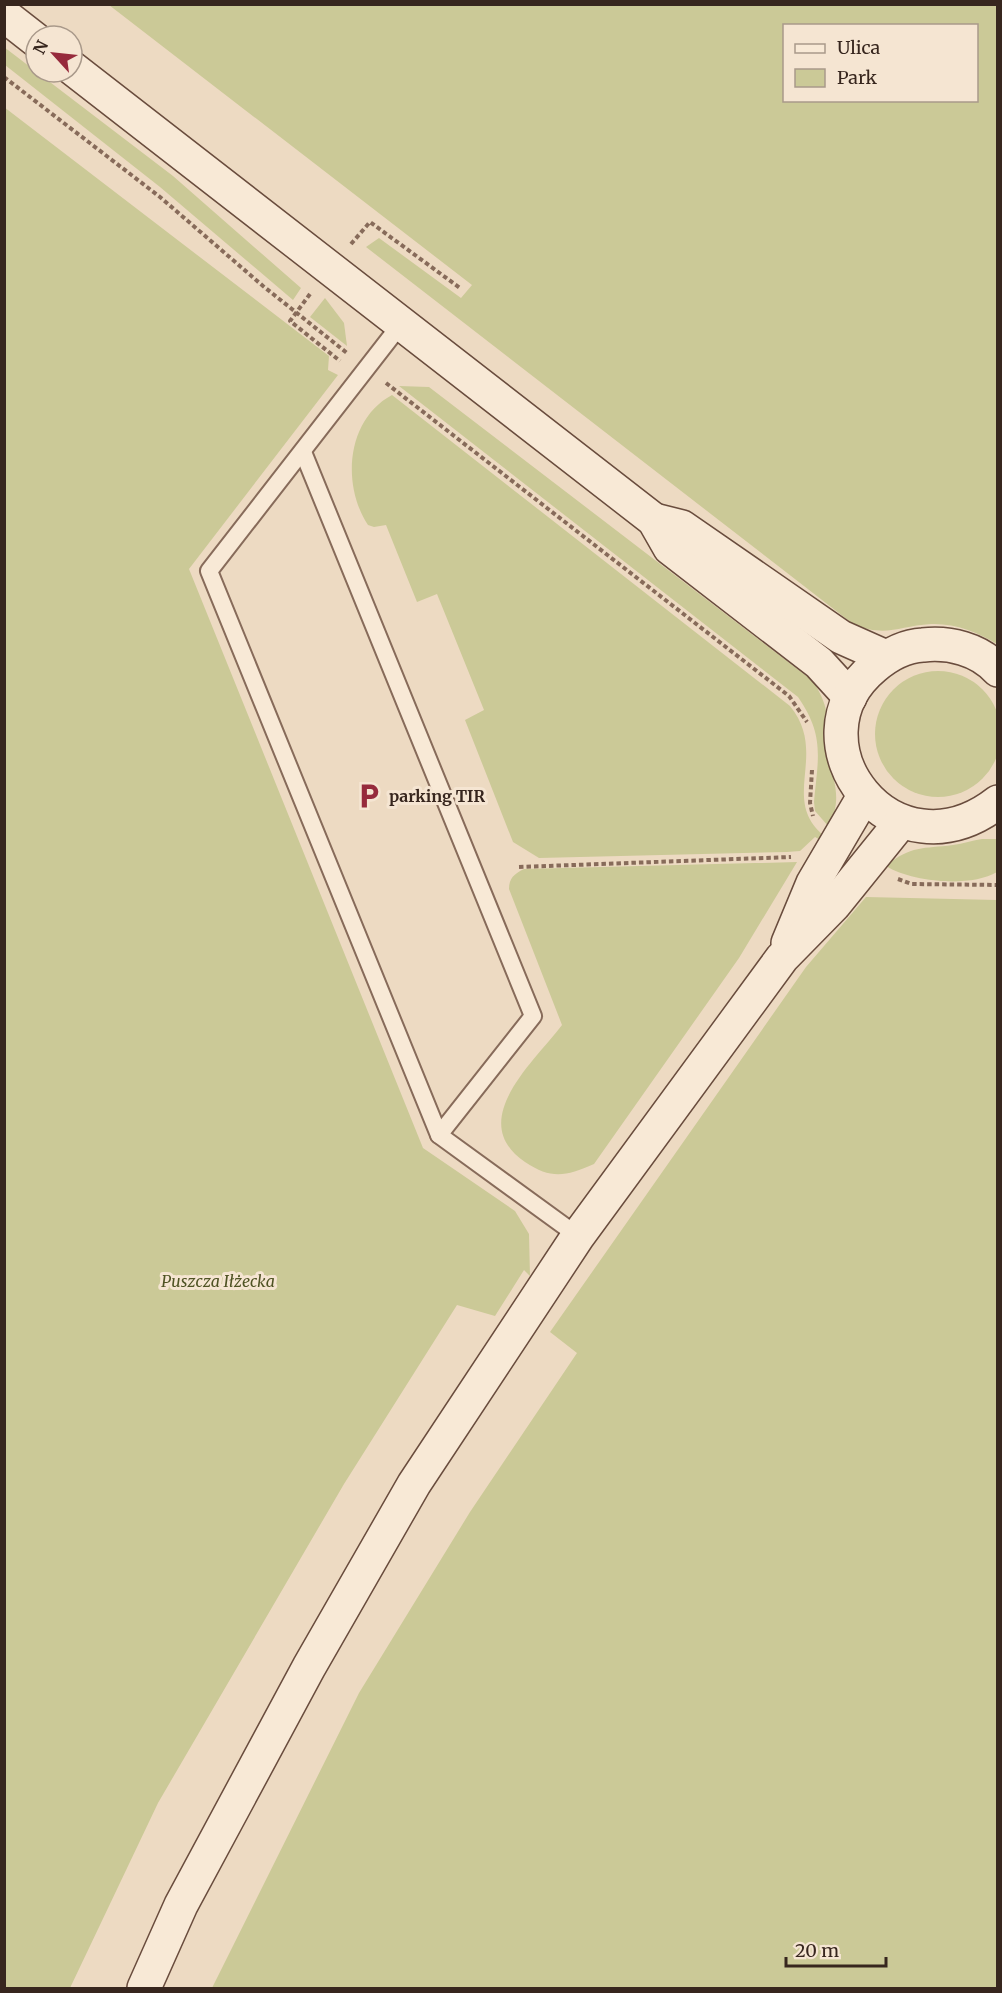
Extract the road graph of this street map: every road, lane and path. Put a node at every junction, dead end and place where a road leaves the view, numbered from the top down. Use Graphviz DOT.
graph roads {
  1 [pos="4,15"];
  2 [pos="24,31"];
  3 [pos="4,77"];
  4 [pos="84,77"];
  5 [pos="345,252"];
  6 [pos="460,288"];
  7 [pos="313,290"];
  8 [pos="296,312"];
  9 [pos="401,324"];
  10 [pos="350,355"];
  11 [pos="345,365"];
  12 [pos="388,384"];
  13 [pos="303,452"];
  14 [pos="654,520"];
  15 [pos="886,657"];
  16 [pos="998,670"];
  17 [pos="850,697"];
  18 [pos="810,729"];
  19 [pos="812,762"];
  20 [pos="864,796"];
  21 [pos="991,813"];
  22 [pos="901,822"];
  23 [pos="818,824"];
  24 [pos="801,857"];
  25 [pos="519,867"];
  26 [pos="893,878"];
  27 [pos="998,885"];
  28 [pos="782,958"];
  29 [pos="439,1135"];
  30 [pos="578,1236"];
  31 [pos="144,1989"];
  1 -- 2 [label="main road"];
  3 -- 8 [label="path"];
  4 -- 9 [label="main road"];
  5 -- 6 [label="path"];
  7 -- 8 [label="path"];
  8 -- 10 [label="path"];
  8 -- 11 [label="path"];
  9 -- 13 [label="lane"];
  9 -- 14 [label="main road"];
  12 -- 18 [label="path"];
  13 -- 29 [label="lane"];
  13 -- 29 [label="lane"];
  14 -- 15 [label="main road"];
  14 -- 17 [label="main road"];
  15 -- 16 [label="main road"];
  15 -- 17 [label="main road"];
  17 -- 20 [label="main road"];
  19 -- 23 [label="path"];
  20 -- 22 [label="main road"];
  20 -- 28 [label="main road"];
  21 -- 22 [label="main road"];
  22 -- 28 [label="main road"];
  24 -- 25 [label="path"];
  26 -- 27 [label="path"];
  28 -- 30 [label="main road"];
  29 -- 30 [label="lane"];
  30 -- 31 [label="main road"];
}
